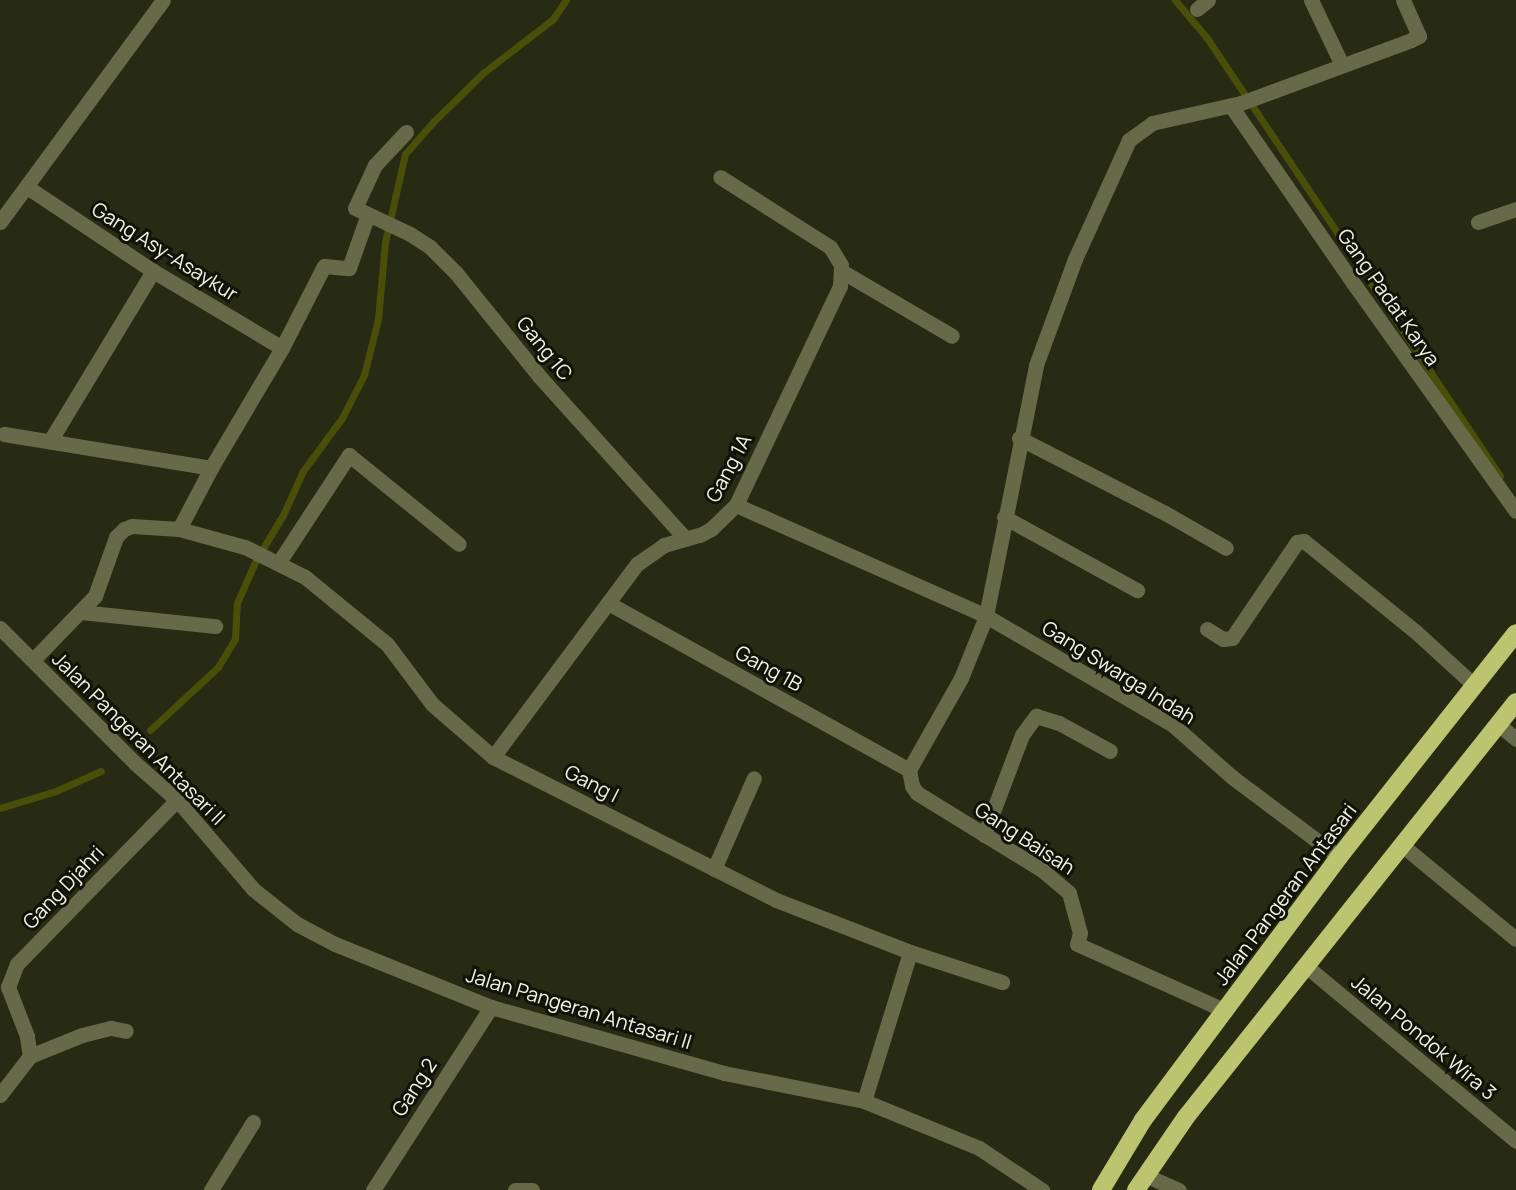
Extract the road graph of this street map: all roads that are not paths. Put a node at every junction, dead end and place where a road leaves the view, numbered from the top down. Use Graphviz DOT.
graph roads {
  1 [pos="162,0"];
  2 [pos="1311,0"];
  3 [pos="1402,0"];
  4 [pos="1342,65"];
  5 [pos="1242,102"];
  6 [pos="406,132"];
  7 [pos="720,177"];
  8 [pos="27,187"];
  9 [pos="1516,209"];
  10 [pos="364,212"];
  11 [pos="0,222"];
  12 [pos="1478,222"];
  13 [pos="153,271"];
  14 [pos="843,272"];
  15 [pos="952,336"];
  16 [pos="282,348"];
  17 [pos="4,434"];
  18 [pos="1019,438"];
  19 [pos="51,441"];
  20 [pos="211,468"];
  21 [pos="736,505"];
  22 [pos="1516,511"];
  23 [pos="1004,517"];
  24 [pos="179,529"];
  25 [pos="686,539"];
  26 [pos="459,543"];
  27 [pos="1226,548"];
  28 [pos="276,561"];
  29 [pos="1137,590"];
  30 [pos="608,603"];
  31 [pos="81,612"];
  32 [pos="986,616"];
  33 [pos="215,626"];
  34 [pos="0,628"];
  35 [pos="1207,629"];
  36 [pos="1516,633"];
  37 [pos="33,660"];
  38 [pos="1475,686"];
  39 [pos="1516,702"];
  40 [pos="1498,725"];
  41 [pos="1516,739"];
  42 [pos="1110,752"];
  43 [pos="493,757"];
  44 [pos="909,770"];
  45 [pos="754,778"];
  46 [pos="177,800"];
  47 [pos="984,835"];
  48 [pos="1403,846"];
  49 [pos="1339,858"];
  50 [pos="714,869"];
  51 [pos="1516,939"];
  52 [pos="910,952"];
  53 [pos="1306,966"];
  54 [pos="1002,982"];
  55 [pos="490,1007"];
  56 [pos="1226,1011"];
  57 [pos="126,1031"];
  58 [pos="30,1052"];
  59 [pos="0,1095"];
  60 [pos="864,1101"];
  61 [pos="253,1122"];
  62 [pos="1516,1141"];
  63 [pos="1141,1183"];
  64 [pos="212,1190"];
  65 [pos="373,1190"];
  66 [pos="515,1190"];
  67 [pos="532,1190"];
  68 [pos="1042,1190"];
  69 [pos="1101,1190"];
  70 [pos="1179,1190"];
  1 -- 8 [label="street"];
  2 -- 4 [label="street"];
  3 -- 4 [label="street"];
  4 -- 5 [label="street"];
  5 -- 18 [label="street"];
  5 -- 22 [label="street, Gang Padat Karya"];
  6 -- 10 [label="street"];
  7 -- 14 [label="street"];
  8 -- 11 [label="street"];
  8 -- 13 [label="street, Gang Asy-Asaykur"];
  9 -- 12 [label="street"];
  10 -- 16 [label="street"];
  10 -- 25 [label="street, Gang 1C"];
  13 -- 16 [label="street, Gang Asy-Asaykur"];
  13 -- 19 [label="street"];
  14 -- 15 [label="street"];
  14 -- 21 [label="street, Gang 1A"];
  16 -- 20 [label="street"];
  17 -- 19 [label="street"];
  18 -- 23 [label="street"];
  18 -- 27 [label="street"];
  19 -- 20 [label="street"];
  20 -- 24 [label="street"];
  21 -- 25 [label="street, Gang 1A"];
  21 -- 32 [label="street, Gang Swarga Indah"];
  23 -- 29 [label="street"];
  23 -- 32 [label="street"];
  24 -- 28 [label="street, Gang I"];
  24 -- 31 [label="street, Gang I"];
  25 -- 30 [label="street, Gang 1A"];
  26 -- 28 [label="street"];
  28 -- 43 [label="street, Gang I"];
  30 -- 43 [label="street, Gang 1A"];
  30 -- 44 [label="street, Gang 1B"];
  31 -- 33 [label="street"];
  31 -- 37 [label="street, Gang I"];
  32 -- 44 [label="street"];
  32 -- 49 [label="street, Gang Swarga Indah"];
  34 -- 37 [label="street, Jalan Pangeran Antasari II"];
  35 -- 38 [label="street"];
  36 -- 38 [label="highway, Jalan Pangeran Antasari"];
  37 -- 46 [label="street, Jalan Pangeran Antasari II"];
  38 -- 49 [label="highway, Jalan Pangeran Antasari"];
  39 -- 40 [label="highway"];
  40 -- 41 [label="street"];
  40 -- 48 [label="highway"];
  42 -- 47 [label="street"];
  43 -- 50 [label="street, Gang I"];
  44 -- 47 [label="street, Gang Baisah"];
  45 -- 50 [label="street"];
  46 -- 55 [label="street, Jalan Pangeran Antasari II"];
  46 -- 58 [label="street, Gang Djahri"];
  47 -- 56 [label="street, Gang Baisah"];
  48 -- 51 [label="street"];
  48 -- 53 [label="highway"];
  49 -- 56 [label="highway, Jalan Pangeran Antasari"];
  50 -- 52 [label="street, Gang I"];
  52 -- 54 [label="street, Gang I"];
  52 -- 60 [label="street"];
  53 -- 62 [label="street, Jalan Pondok Wira 3"];
  53 -- 63 [label="highway"];
  55 -- 60 [label="street, Jalan Pangeran Antasari II"];
  55 -- 65 [label="street, Gang 2"];
  56 -- 69 [label="highway, Jalan Pangeran Antasari"];
  57 -- 58 [label="street"];
  58 -- 59 [label="street"];
  60 -- 68 [label="street, Jalan Pangeran Antasari II"];
  61 -- 64 [label="street"];
  63 -- 70 [label="street"];
  66 -- 67 [label="street"];
}
